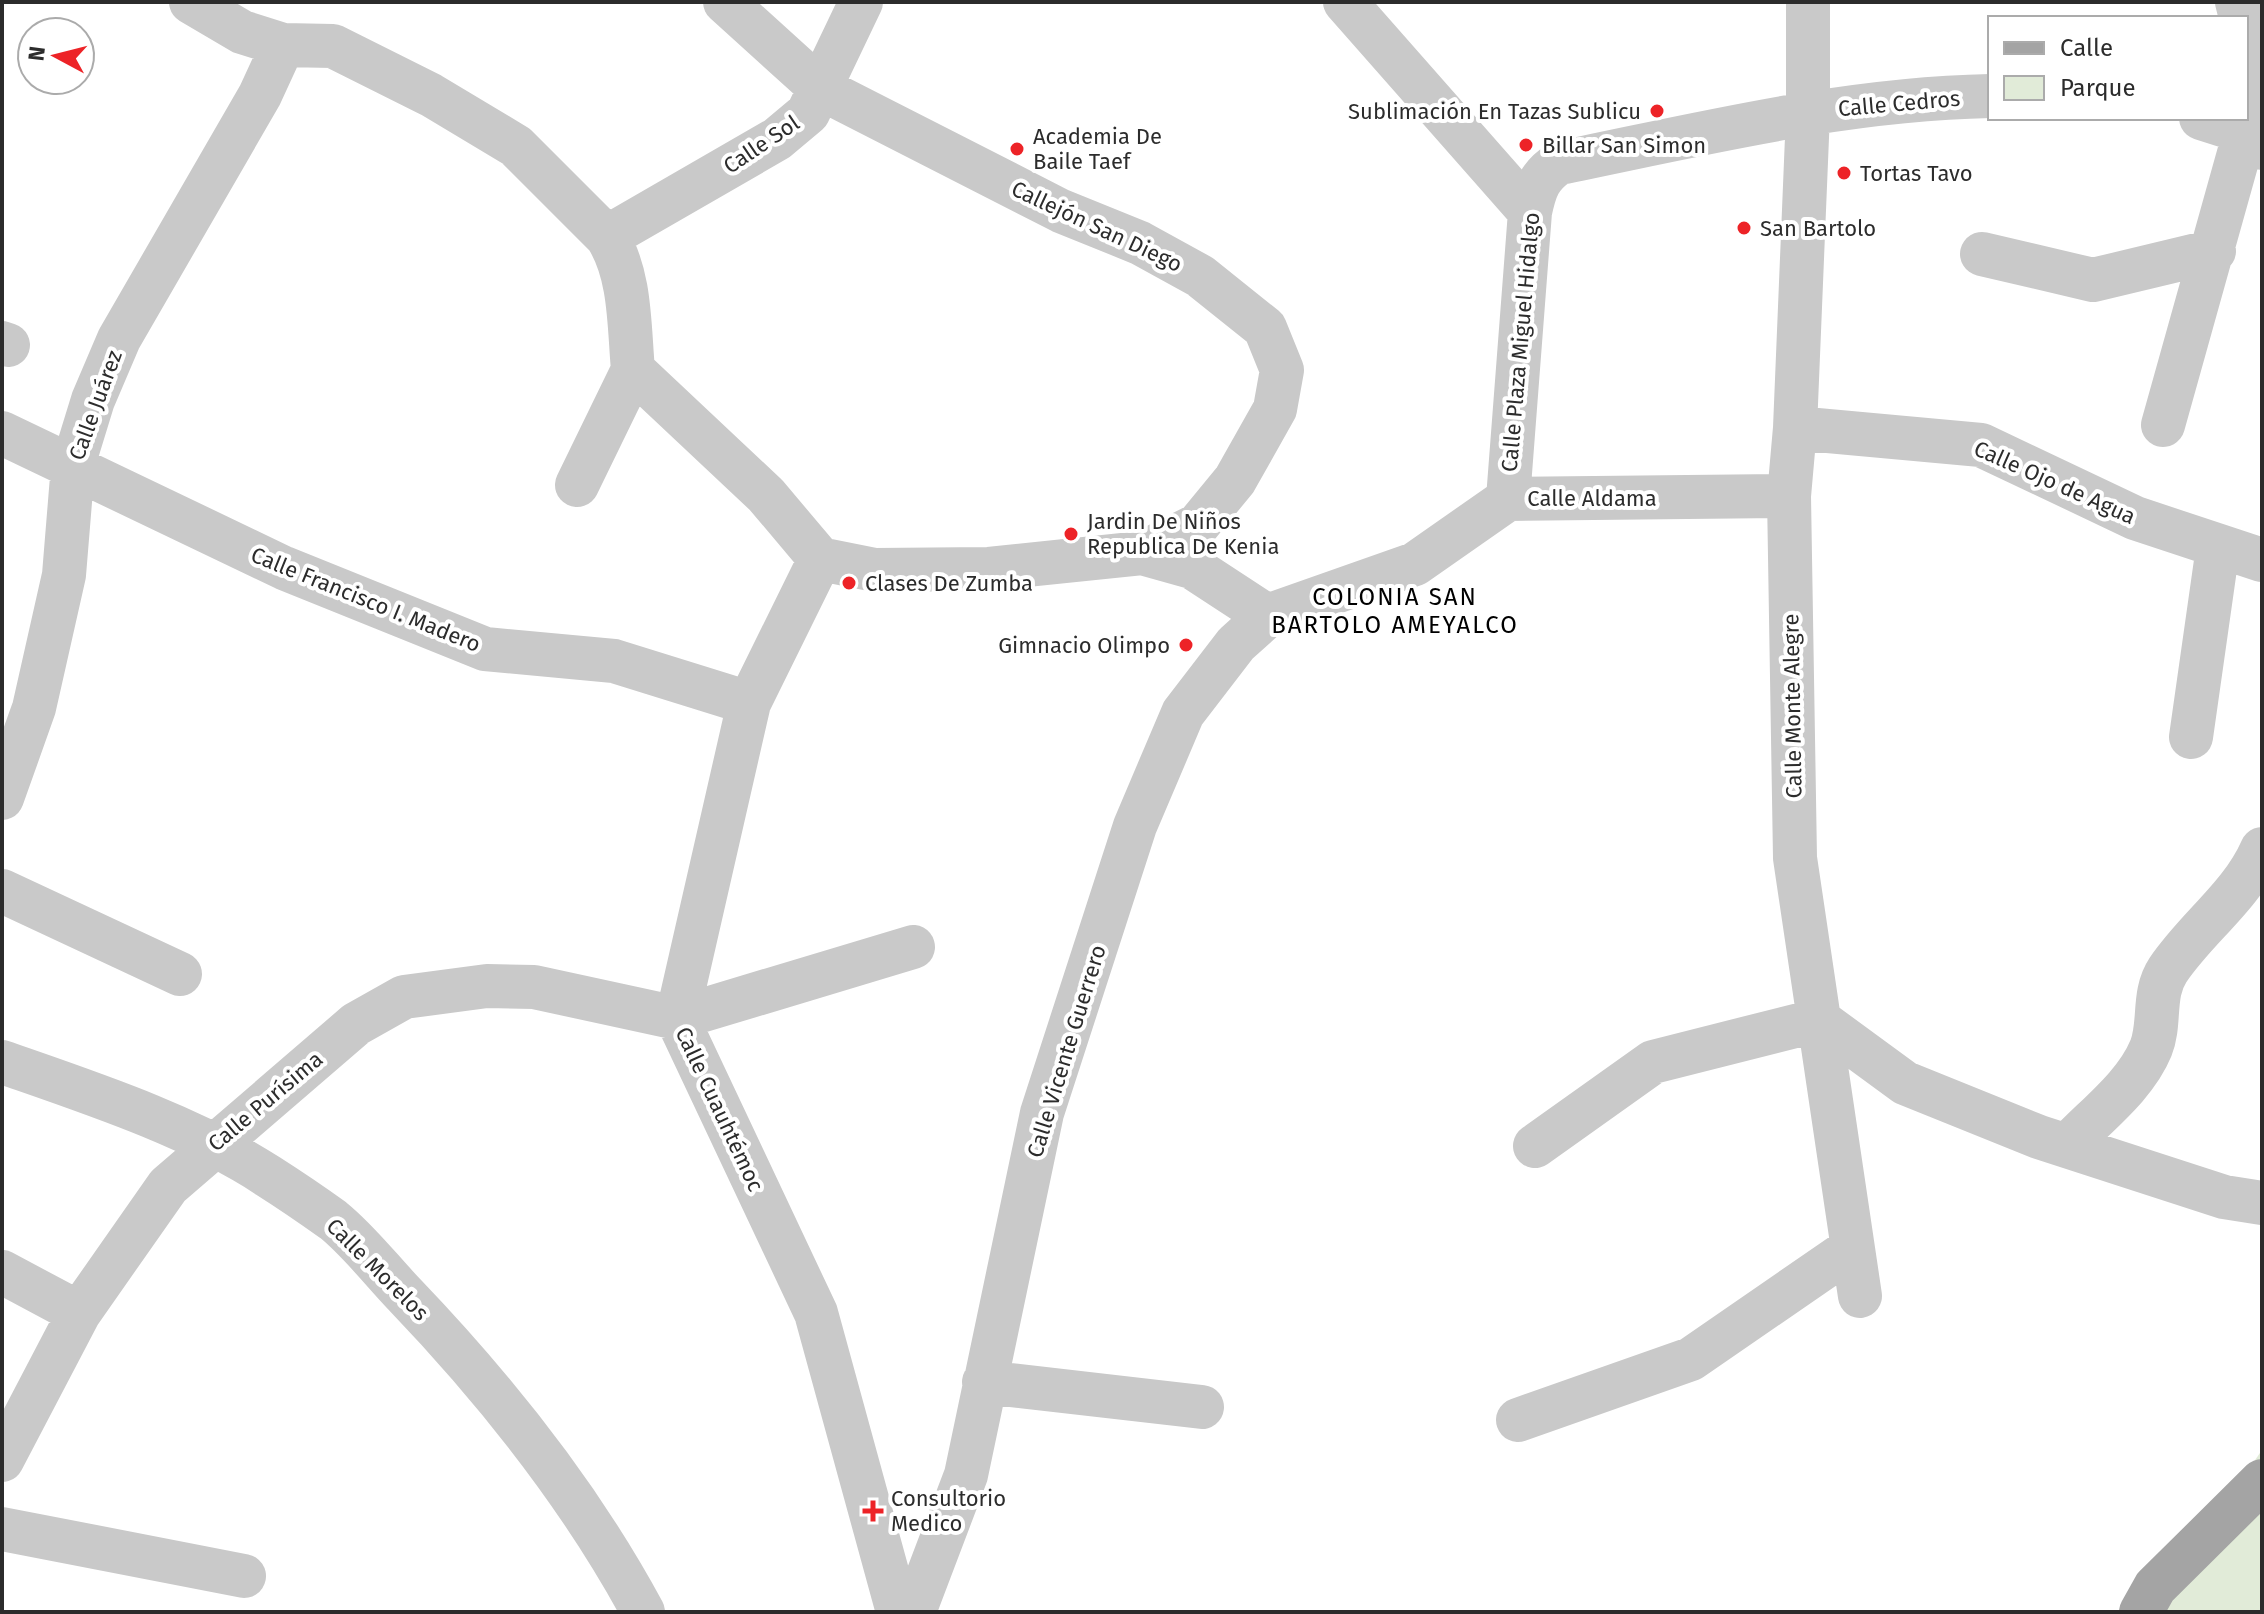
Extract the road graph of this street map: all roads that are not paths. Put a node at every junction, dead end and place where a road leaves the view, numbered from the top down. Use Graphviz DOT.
graph roads {
  1 [pos="191,2"];
  2 [pos="725,2"];
  3 [pos="861,2"];
  4 [pos="1345,2"];
  5 [pos="1808,2"];
  6 [pos="283,45"];
  7 [pos="2248,56"];
  8 [pos="820,88"];
  9 [pos="1988,96"];
  10 [pos="1808,113"];
  11 [pos="2215,120"];
  12 [pos="2256,126"];
  13 [pos="1530,212"];
  14 [pos="607,237"];
  15 [pos="2214,251"];
  16 [pos="1982,254"];
  17 [pos="633,370"];
  18 [pos="2163,425"];
  19 [pos="1795,428"];
  20 [pos="2,433"];
  21 [pos="73,465"];
  22 [pos="577,485"];
  23 [pos="1789,496"];
  24 [pos="1508,499"];
  25 [pos="2218,547"];
  26 [pos="1142,553"];
  27 [pos="820,559"];
  28 [pos="2262,560"];
  29 [pos="1267,616"];
  30 [pos="749,703"];
  31 [pos="2191,737"];
  32 [pos="2,798"];
  33 [pos="2262,849"];
  34 [pos="2,891"];
  35 [pos="913,947"];
  36 [pos="180,974"];
  37 [pos="677,1018"];
  38 [pos="1819,1020"];
  39 [pos="2,1062"];
  40 [pos="212,1146"];
  41 [pos="1535,1146"];
  42 [pos="2067,1146"];
  43 [pos="2262,1203"];
  44 [pos="1852,1248"];
  45 [pos="2,1272"];
  46 [pos="1860,1296"];
  47 [pos="79,1313"];
  48 [pos="984,1382"];
  49 [pos="1202,1407"];
  50 [pos="1518,1420"];
  51 [pos="2,1460"];
  52 [pos="2262,1481"];
  53 [pos="2,1529"];
  54 [pos="244,1576"];
  55 [pos="643,1612"];
  56 [pos="898,1612"];
  57 [pos="914,1612"];
  58 [pos="2141,1612"];
  1 -- 6 [label="street"];
  2 -- 8 [label="street, Callejón San Diego"];
  3 -- 8 [label="street, Calle Sol"];
  4 -- 13 [label="street"];
  5 -- 10 [label="street, Calle Monte Alegre"];
  6 -- 14 [label="street"];
  6 -- 21 [label="street, Calle Juárez"];
  7 -- 12 [label="street"];
  8 -- 14 [label="street, Calle Sol"];
  8 -- 26 [label="street, Callejón San Diego"];
  9 -- 10 [label="street, Calle Cedros"];
  10 -- 13 [label="street, Calle Plaza Miguel Hidalgo"];
  10 -- 19 [label="street, Calle Monte Alegre"];
  11 -- 12 [label="street"];
  12 -- 15 [label="street"];
  13 -- 24 [label="street, Calle Plaza Miguel Hidalgo"];
  14 -- 17 [label="street"];
  15 -- 16 [label="street"];
  15 -- 18 [label="street"];
  17 -- 22 [label="street"];
  17 -- 27 [label="street"];
  19 -- 23 [label="street, Calle Monte Alegre"];
  19 -- 25 [label="street, Calle Ojo de Agua"];
  20 -- 21 [label="street, Calle Francisco I. Madero"];
  21 -- 30 [label="street, Calle Francisco I. Madero"];
  21 -- 32 [label="street, Calle Juárez"];
  23 -- 24 [label="street, Calle Aldama"];
  23 -- 38 [label="street, Calle Monte Alegre"];
  24 -- 29 [label="street, Calle Aldama"];
  25 -- 28 [label="street, Calle Ojo de Agua"];
  25 -- 31 [label="street"];
  26 -- 27 [label="street"];
  26 -- 29 [label="street"];
  27 -- 30 [label="street, Calle Cuauhtémoc"];
  29 -- 48 [label="street, Calle Vicente Guerrero"];
  30 -- 37 [label="street, Calle Cuauhtémoc"];
  33 -- 42 [label="street"];
  34 -- 36 [label="street"];
  35 -- 37 [label="street"];
  37 -- 40 [label="street, Calle Purísima"];
  37 -- 56 [label="street, Calle Cuauhtémoc"];
  38 -- 41 [label="street"];
  38 -- 42 [label="street"];
  38 -- 44 [label="street, Calle Monte Alegre"];
  39 -- 40 [label="street, Calle Morelos"];
  40 -- 47 [label="street, Calle Purísima"];
  40 -- 55 [label="street, Calle Morelos"];
  42 -- 43 [label="street"];
  44 -- 46 [label="street, Calle Monte Alegre"];
  44 -- 50 [label="street"];
  45 -- 47 [label="street"];
  47 -- 51 [label="street, Calle Purísima"];
  48 -- 49 [label="street"];
  48 -- 57 [label="street, Calle Vicente Guerrero"];
  52 -- 58 [label="main road"];
  53 -- 54 [label="street"];
}
